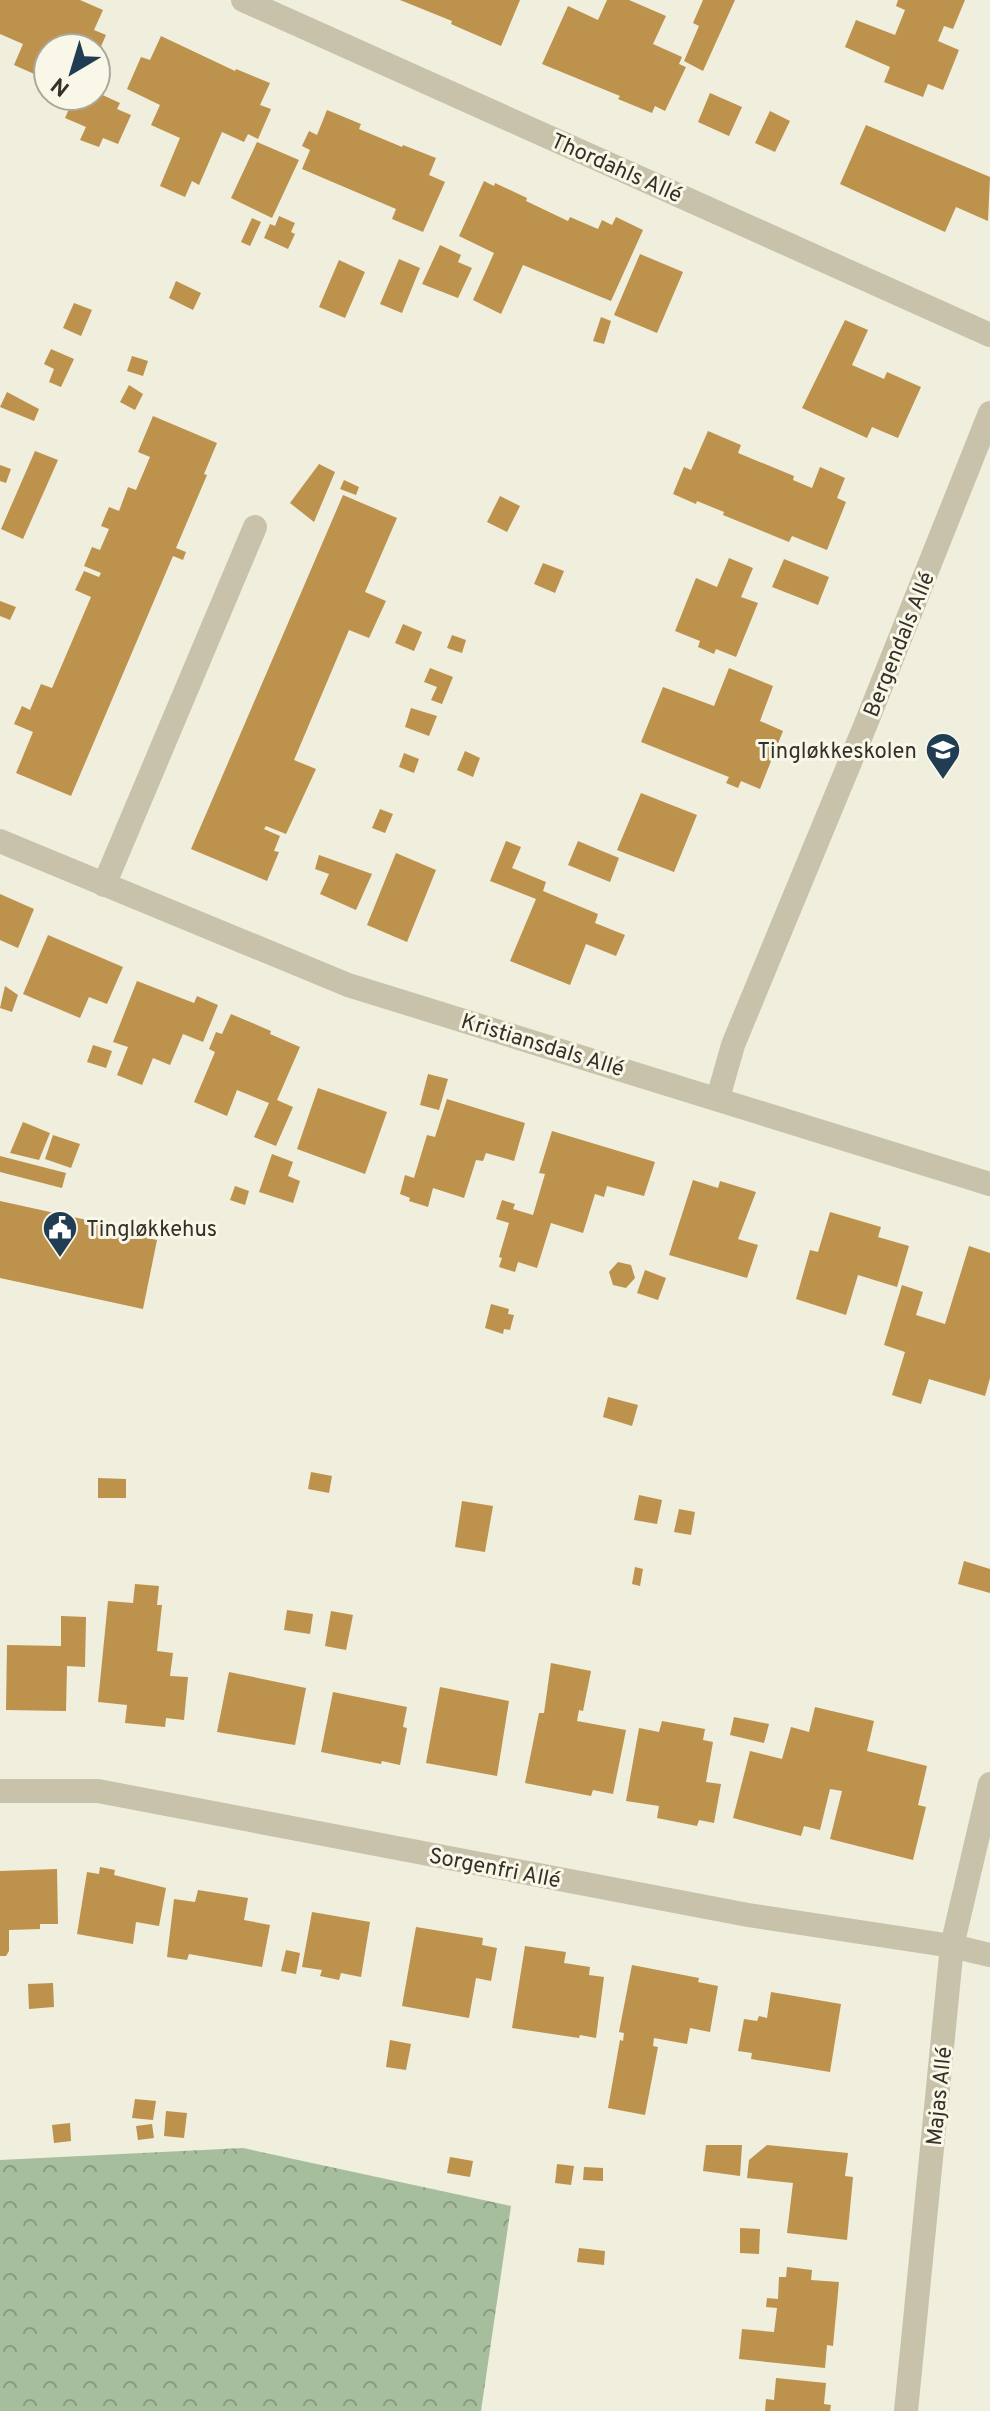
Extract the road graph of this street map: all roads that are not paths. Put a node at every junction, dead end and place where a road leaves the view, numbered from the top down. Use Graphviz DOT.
graph roads {
  1 [pos="243,0"];
  2 [pos="990,335"];
  3 [pos="990,413"];
  4 [pos="255,527"];
  5 [pos="0,841"];
  6 [pos="104,885"];
  7 [pos="718,1098"];
  8 [pos="990,1184"];
  9 [pos="990,1784"];
  10 [pos="0,1791"];
  11 [pos="952,1946"];
  12 [pos="990,1955"];
  13 [pos="906,2411"];
  1 -- 2 [label="street, Thordahls Allé"];
  3 -- 7 [label="street, Bergendals Allé"];
  4 -- 6 [label="street"];
  5 -- 6 [label="street, Kristiansdals Allé"];
  6 -- 7 [label="street, Kristiansdals Allé"];
  7 -- 8 [label="street, Kristiansdals Allé"];
  9 -- 11 [label="street, Majas Allé"];
  10 -- 11 [label="street, Sorgenfri Allé"];
  11 -- 12 [label="street, Sorgenfri Allé"];
  11 -- 13 [label="street, Majas Allé"];
}
